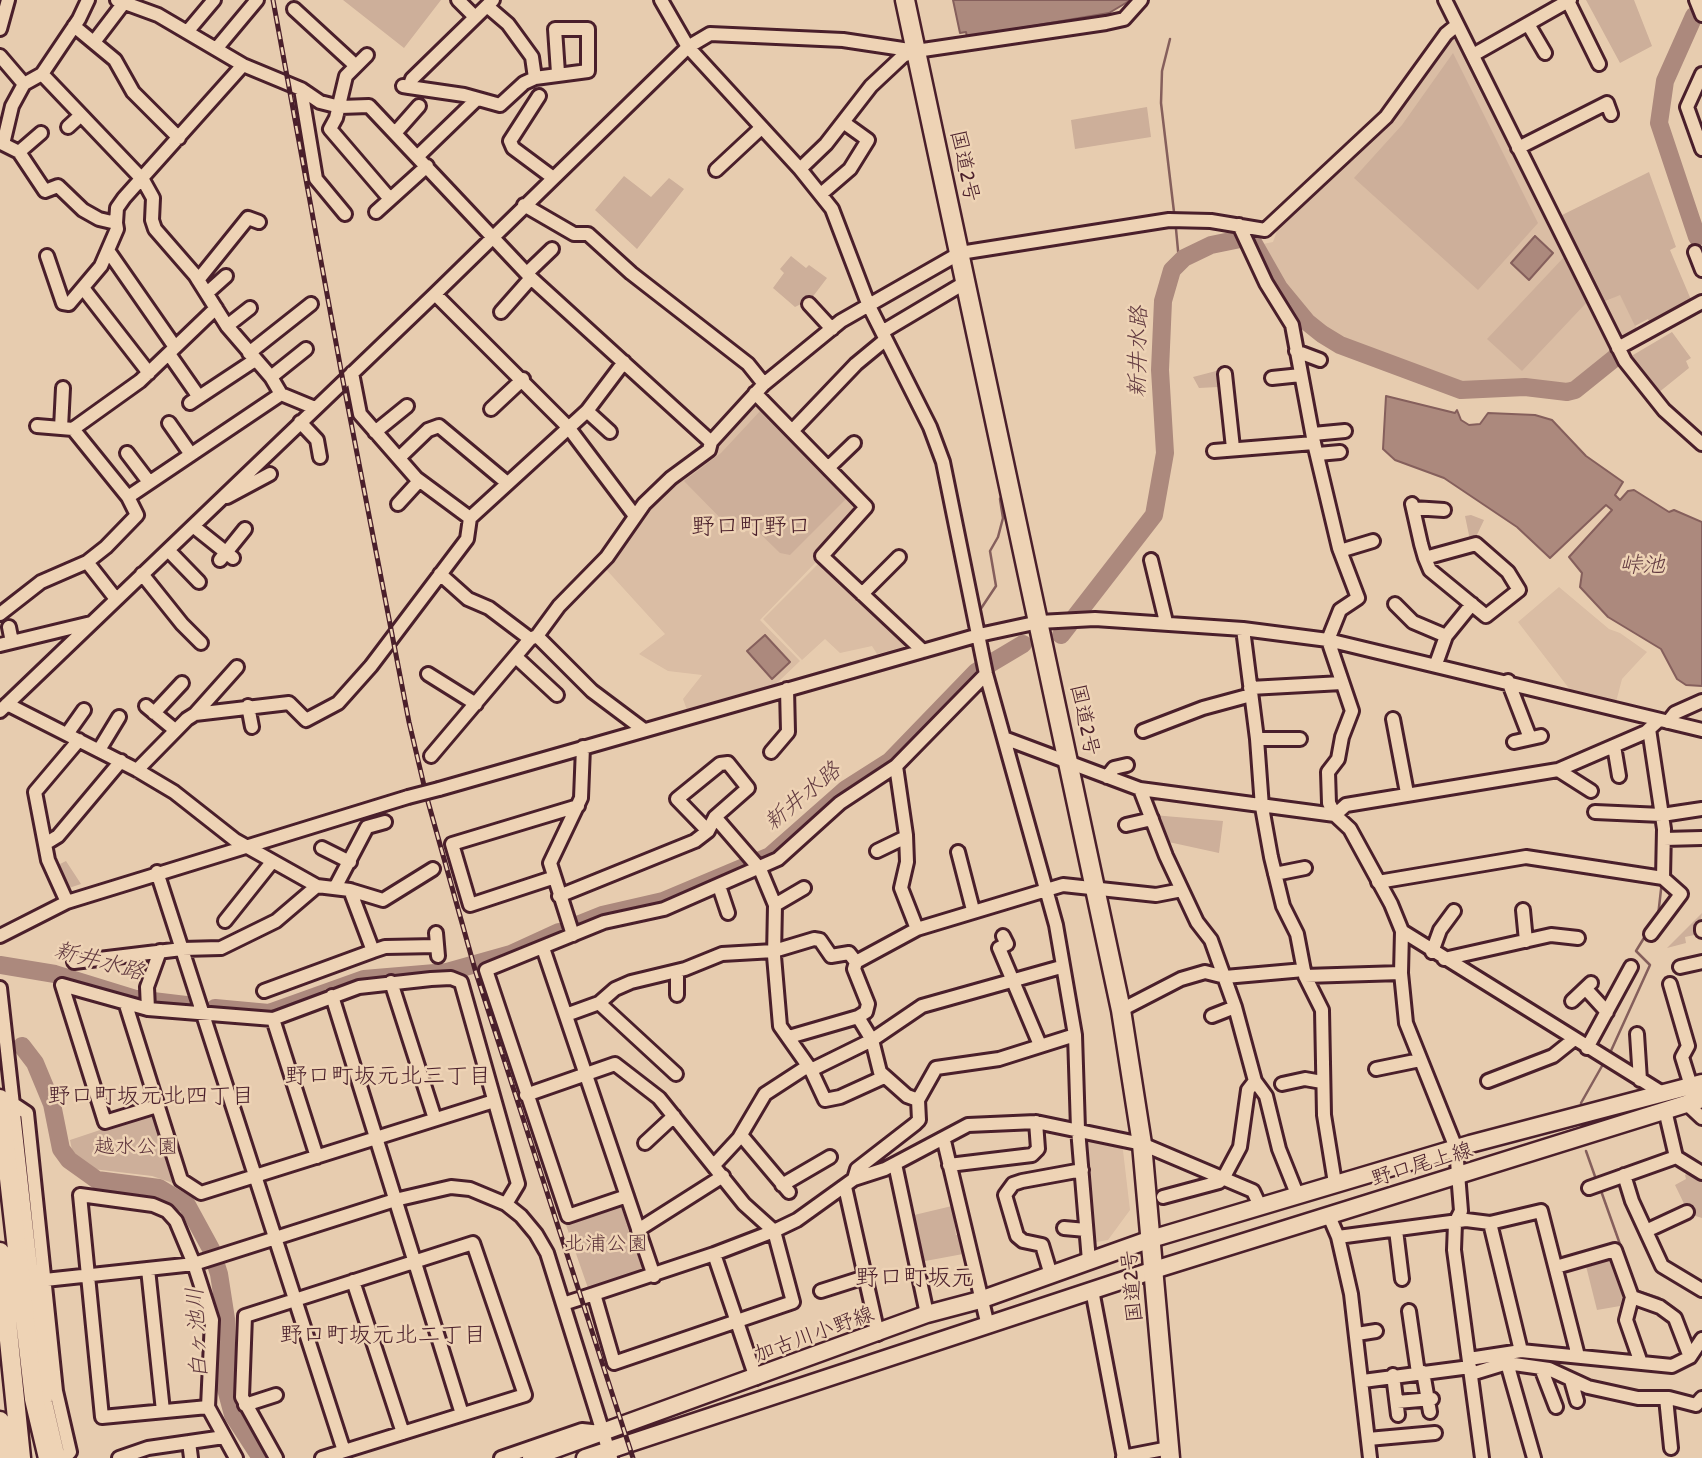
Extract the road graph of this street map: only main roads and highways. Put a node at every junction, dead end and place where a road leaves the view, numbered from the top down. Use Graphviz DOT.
graph roads {
  1 [pos="905,0"];
  2 [pos="1695,1093"];
  3 [pos="7,1102"];
  4 [pos="1665,1102"];
  5 [pos="1151,1239"];
  6 [pos="0,1252"];
  7 [pos="1154,1270"];
  8 [pos="0,1422"];
  9 [pos="1170,1453"];
  10 [pos="610,1455"];
  11 [pos="4,1458"];
  12 [pos="21,1458"];
  13 [pos="48,1458"];
  14 [pos="531,1458"];
  15 [pos="585,1458"];
  1 -- 5 [label="highway, 国道2号"];
  2 -- 4 [label="main road, 野口尾上線"];
  3 -- 13 [label="highway"];
  4 -- 5 [label="main road, 野口尾上線"];
  4 -- 7 [label="main road, 野口尾上線"];
  5 -- 7 [label="highway, 国道2号"];
  5 -- 14 [label="main road, 加古川小野線"];
  6 -- 12 [label="highway"];
  7 -- 9 [label="highway, 国道2号"];
  7 -- 10 [label="main road, 加古川小野線"];
  8 -- 11 [label="highway"];
  10 -- 15 [label="main road, 加古川小野線"];
}
